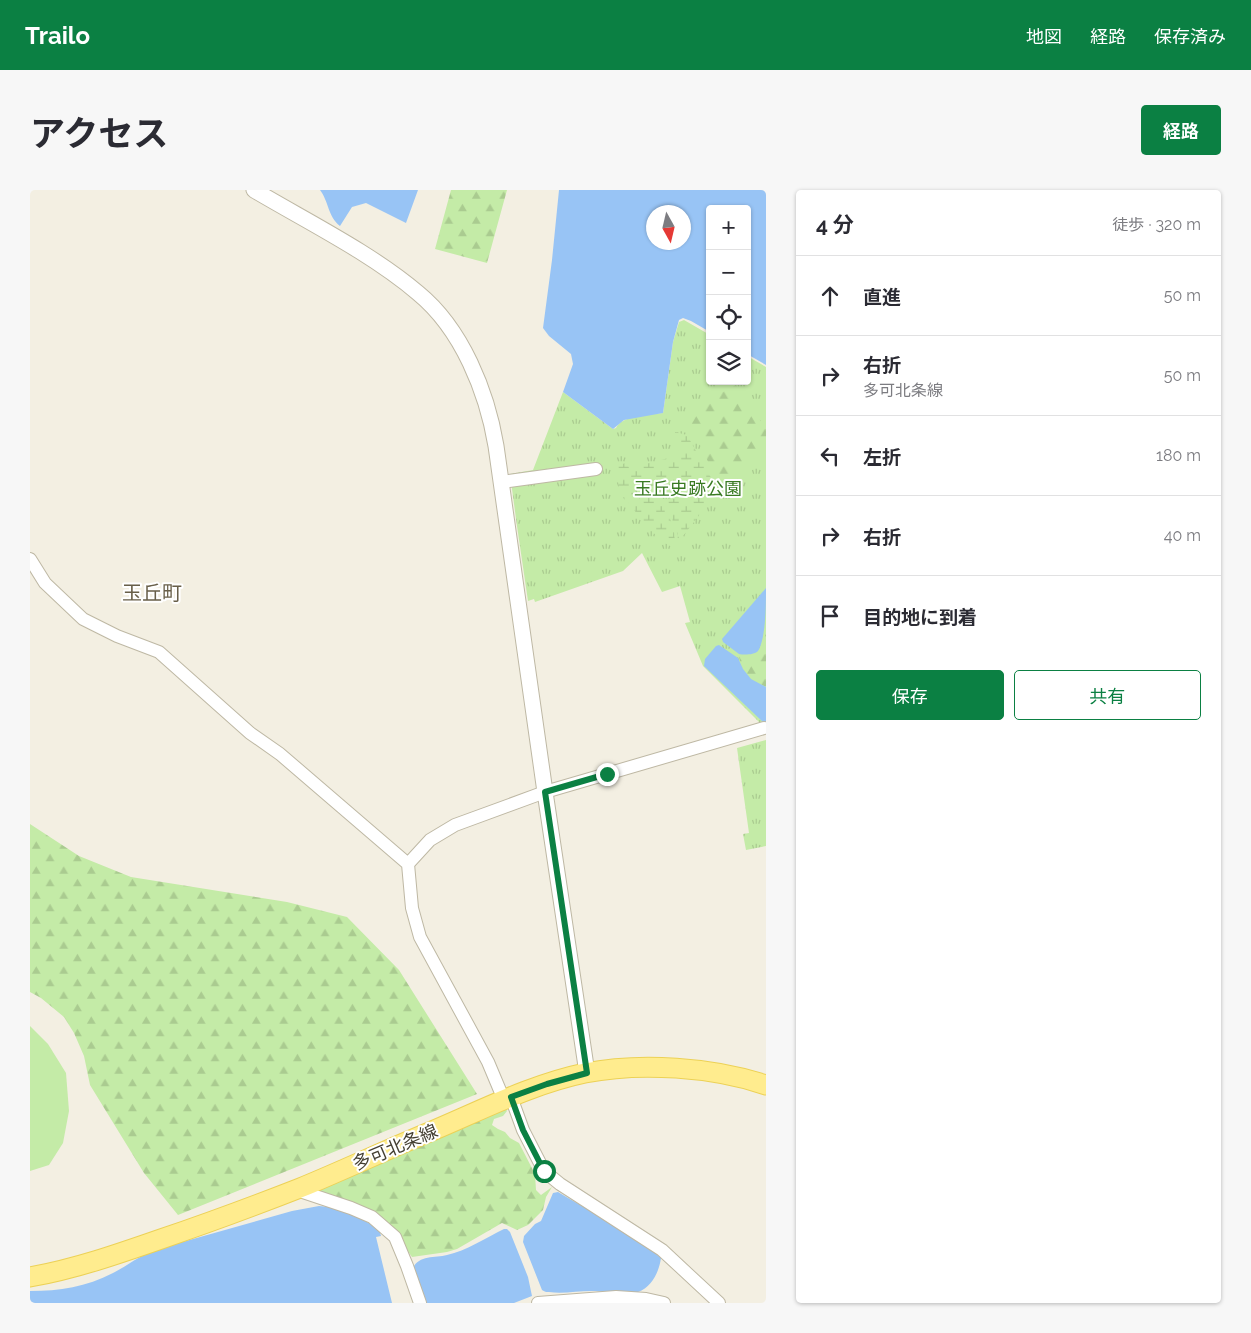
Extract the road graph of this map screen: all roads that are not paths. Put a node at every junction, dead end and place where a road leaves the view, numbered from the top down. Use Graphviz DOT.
graph roads {
  1 [pos="254,190"];
  2 [pos="596,470"];
  3 [pos="502,482"];
  4 [pos="30,559"];
  5 [pos="764,728"];
  6 [pos="545,792"];
  7 [pos="408,864"];
  8 [pos="587,1073"];
  9 [pos="766,1085"];
  10 [pos="508,1099"];
  11 [pos="300,1188"];
  12 [pos="30,1276"];
  13 [pos="420,1303"];
  14 [pos="538,1303"];
  15 [pos="664,1303"];
  16 [pos="719,1303"];
  1 -- 3 [label="street"];
  2 -- 3 [label="street"];
  3 -- 6 [label="street"];
  4 -- 7 [label="street"];
  5 -- 6 [label="street"];
  6 -- 7 [label="street"];
  6 -- 8 [label="street"];
  7 -- 10 [label="street"];
  8 -- 9 [label="main road, 多可北条線"];
  8 -- 10 [label="main road, 多可北条線"];
  10 -- 11 [label="main road, 多可北条線"];
  10 -- 16 [label="street"];
  11 -- 12 [label="main road, 多可北条線"];
  11 -- 13 [label="street"];
  14 -- 15 [label="street"];
}
